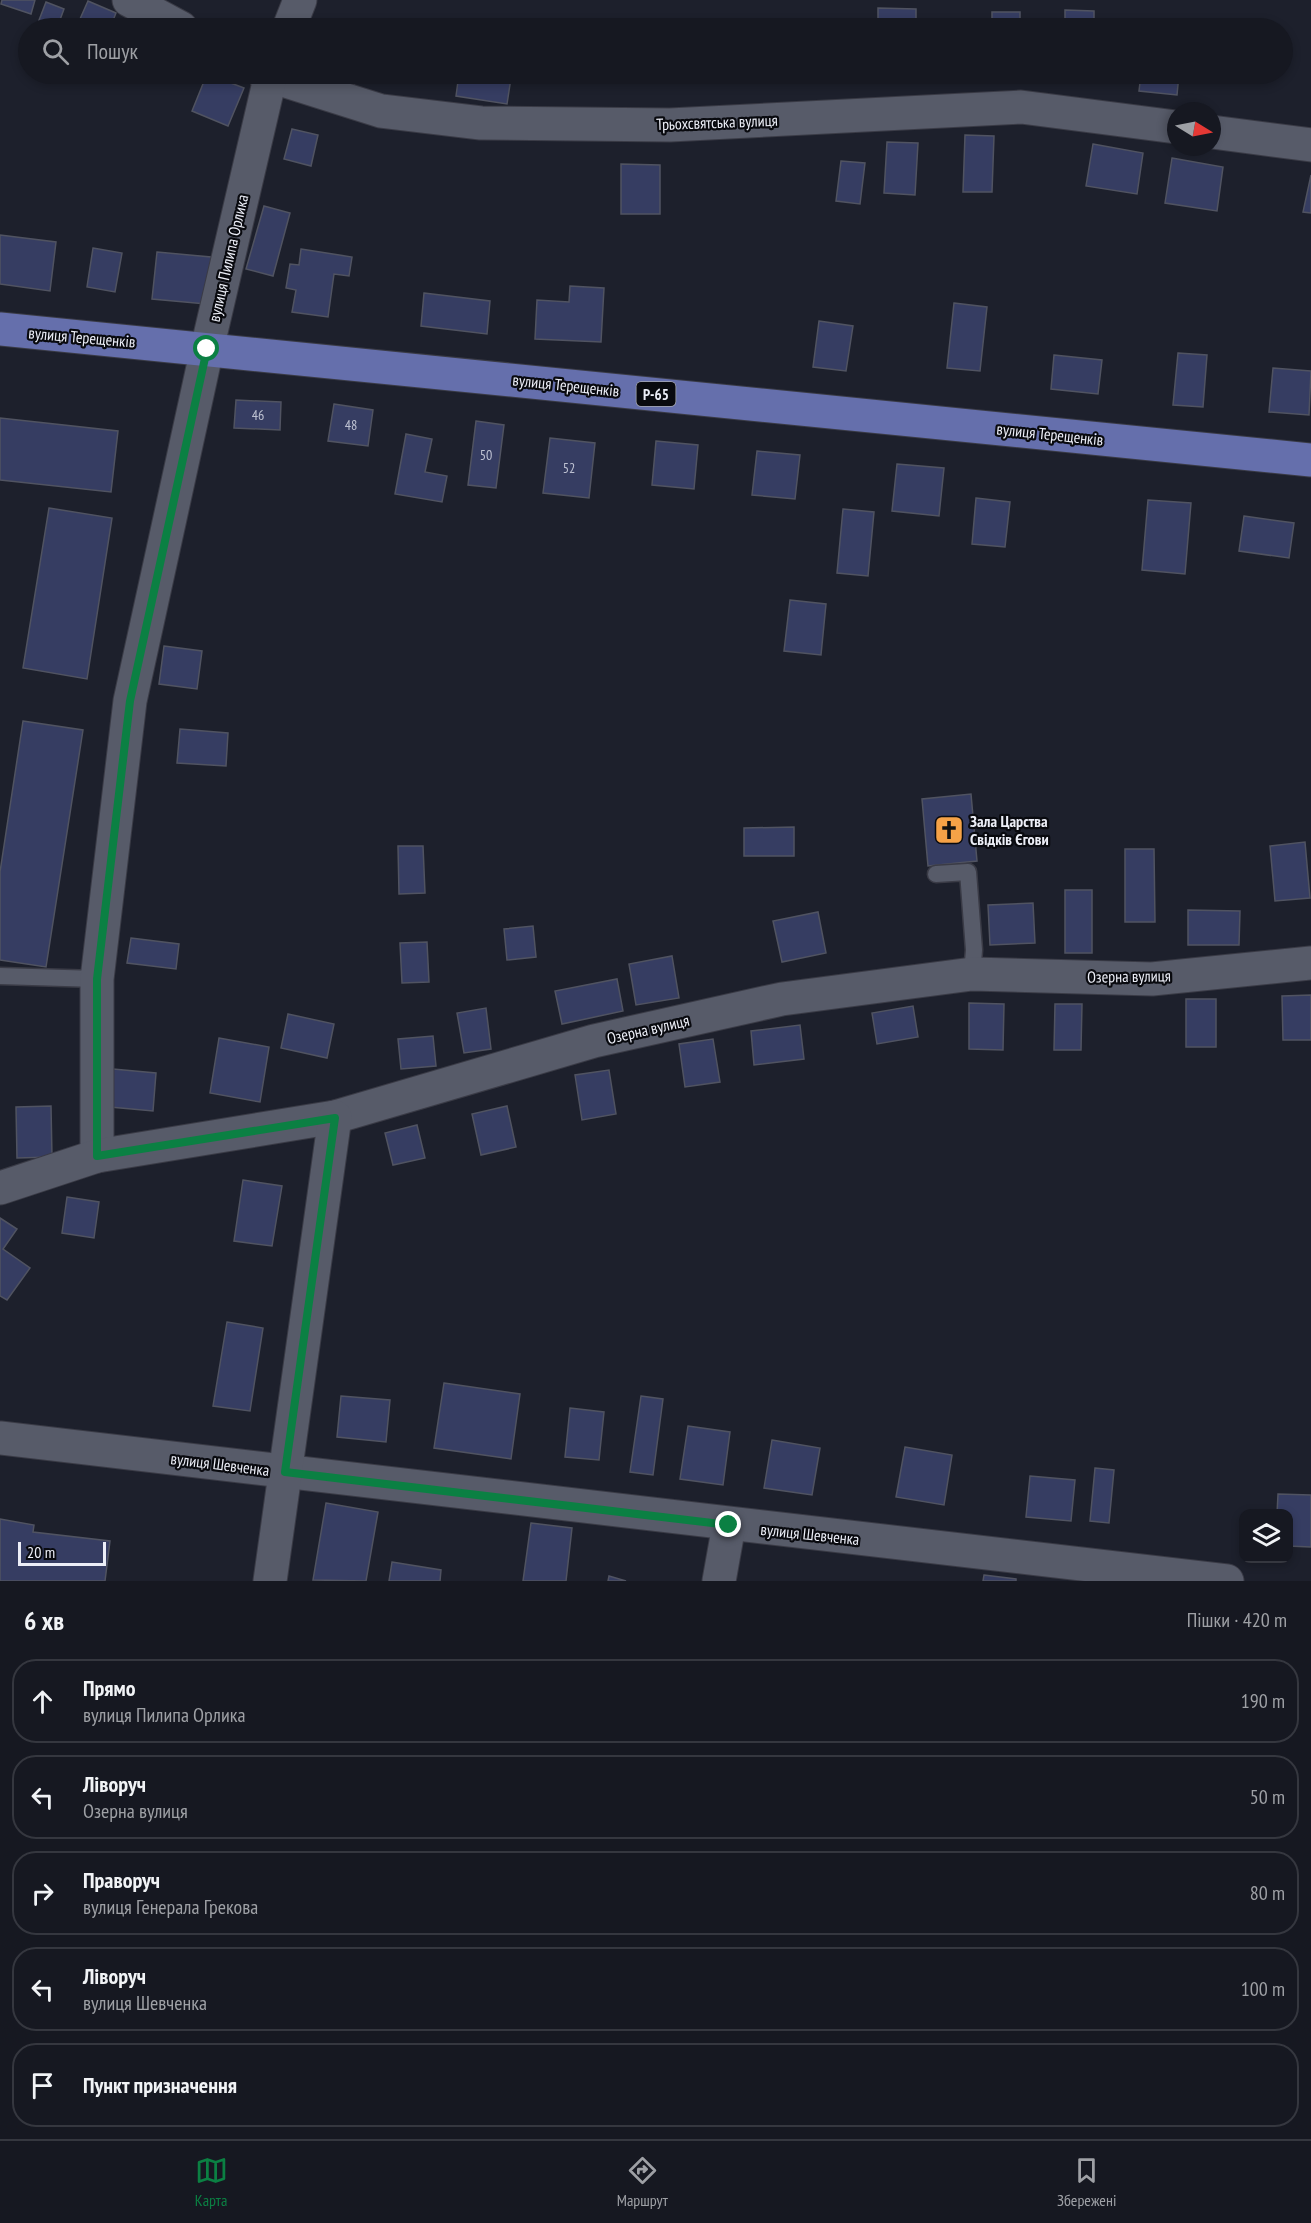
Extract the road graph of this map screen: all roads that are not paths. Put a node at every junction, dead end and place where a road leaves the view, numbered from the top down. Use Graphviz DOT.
graph roads {
  1 [pos="129,0"];
  2 [pos="300,0"];
  3 [pos="163,18"];
  4 [pos="293,18"];
  5 [pos="266,84"];
  6 [pos="296,84"];
  7 [pos="1167,127"];
  8 [pos="1221,133"];
  9 [pos="1311,146"];
  10 [pos="0,329"];
  11 [pos="207,349"];
  12 [pos="1311,460"];
  13 [pos="936,874"];
  14 [pos="1311,963"];
  15 [pos="972,974"];
  16 [pos="0,976"];
  17 [pos="97,979"];
  18 [pos="335,1118"];
  19 [pos="97,1156"];
  20 [pos="0,1188"];
  21 [pos="0,1438"];
  22 [pos="285,1472"];
  23 [pos="729,1525"];
  24 [pos="270,1581"];
  25 [pos="719,1581"];
  26 [pos="1227,1581"];
  1 -- 3 [label="street"];
  2 -- 4 [label="street"];
  5 -- 11 [label="street, вулиця Пилипа Орлика"];
  6 -- 7 [label="street, Трьохсвятська вулиця"];
  8 -- 9 [label="street"];
  10 -- 11 [label="main road, вулиця Терещенків / Р-65"];
  11 -- 12 [label="main road, вулиця Терещенків / Р-65"];
  11 -- 17 [label="street, вулиця Пилипа Орлика"];
  13 -- 15 [label="lane"];
  14 -- 15 [label="street, Озерна вулиця"];
  15 -- 18 [label="street, Озерна вулиця"];
  16 -- 17 [label="lane"];
  17 -- 19 [label="street, вулиця Пилипа Орлика"];
  18 -- 19 [label="street, Озерна вулиця"];
  18 -- 22 [label="street"];
  19 -- 20 [label="street, Озерна вулиця"];
  21 -- 22 [label="street, вулиця Шевченка"];
  22 -- 23 [label="street, вулиця Шевченка"];
  22 -- 24 [label="street"];
  23 -- 25 [label="street"];
  23 -- 26 [label="street, вулиця Шевченка"];
}
